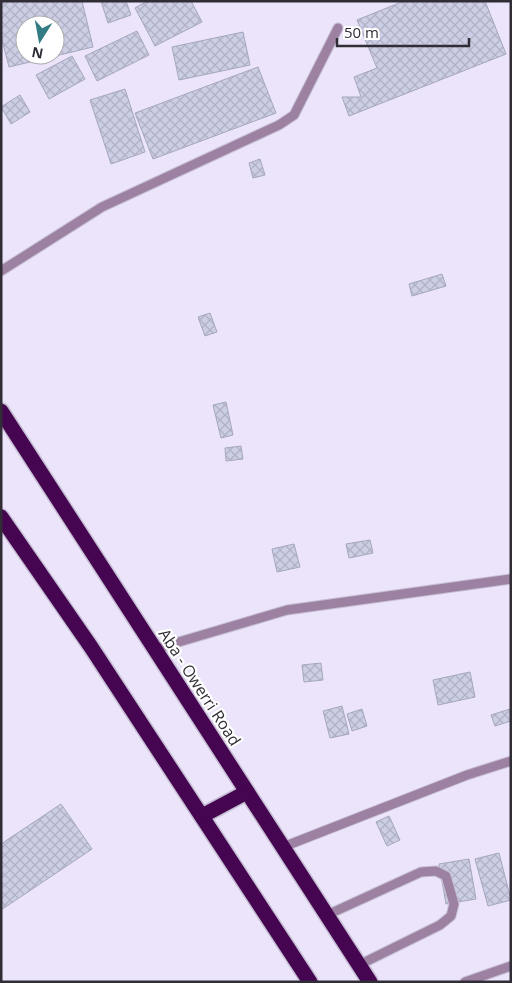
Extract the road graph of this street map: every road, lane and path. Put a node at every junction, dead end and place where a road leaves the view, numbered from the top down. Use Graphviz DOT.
graph roads {
  1 [pos="338,28"];
  2 [pos="1,271"];
  3 [pos="1,411"];
  4 [pos="1,517"];
  5 [pos="511,579"];
  6 [pos="155,649"];
  7 [pos="511,761"];
  8 [pos="247,792"];
  9 [pos="202,816"];
  10 [pos="283,847"];
  11 [pos="327,915"];
  12 [pos="360,965"];
  13 [pos="511,966"];
  14 [pos="310,982"];
  15 [pos="370,982"];
  16 [pos="465,982"];
  1 -- 2 [label="lane"];
  3 -- 6 [label="highway, Aba - Owerri Road"];
  4 -- 9 [label="highway"];
  5 -- 6 [label="lane"];
  6 -- 8 [label="highway, Aba - Owerri Road"];
  7 -- 10 [label="lane"];
  8 -- 9 [label="highway"];
  8 -- 10 [label="highway, Aba - Owerri Road"];
  9 -- 14 [label="highway"];
  10 -- 11 [label="highway, Aba - Owerri Road"];
  11 -- 12 [label="highway, Aba - Owerri Road"];
  11 -- 12 [label="lane"];
  12 -- 15 [label="highway, Aba - Owerri Road"];
  13 -- 16 [label="lane"];
}
